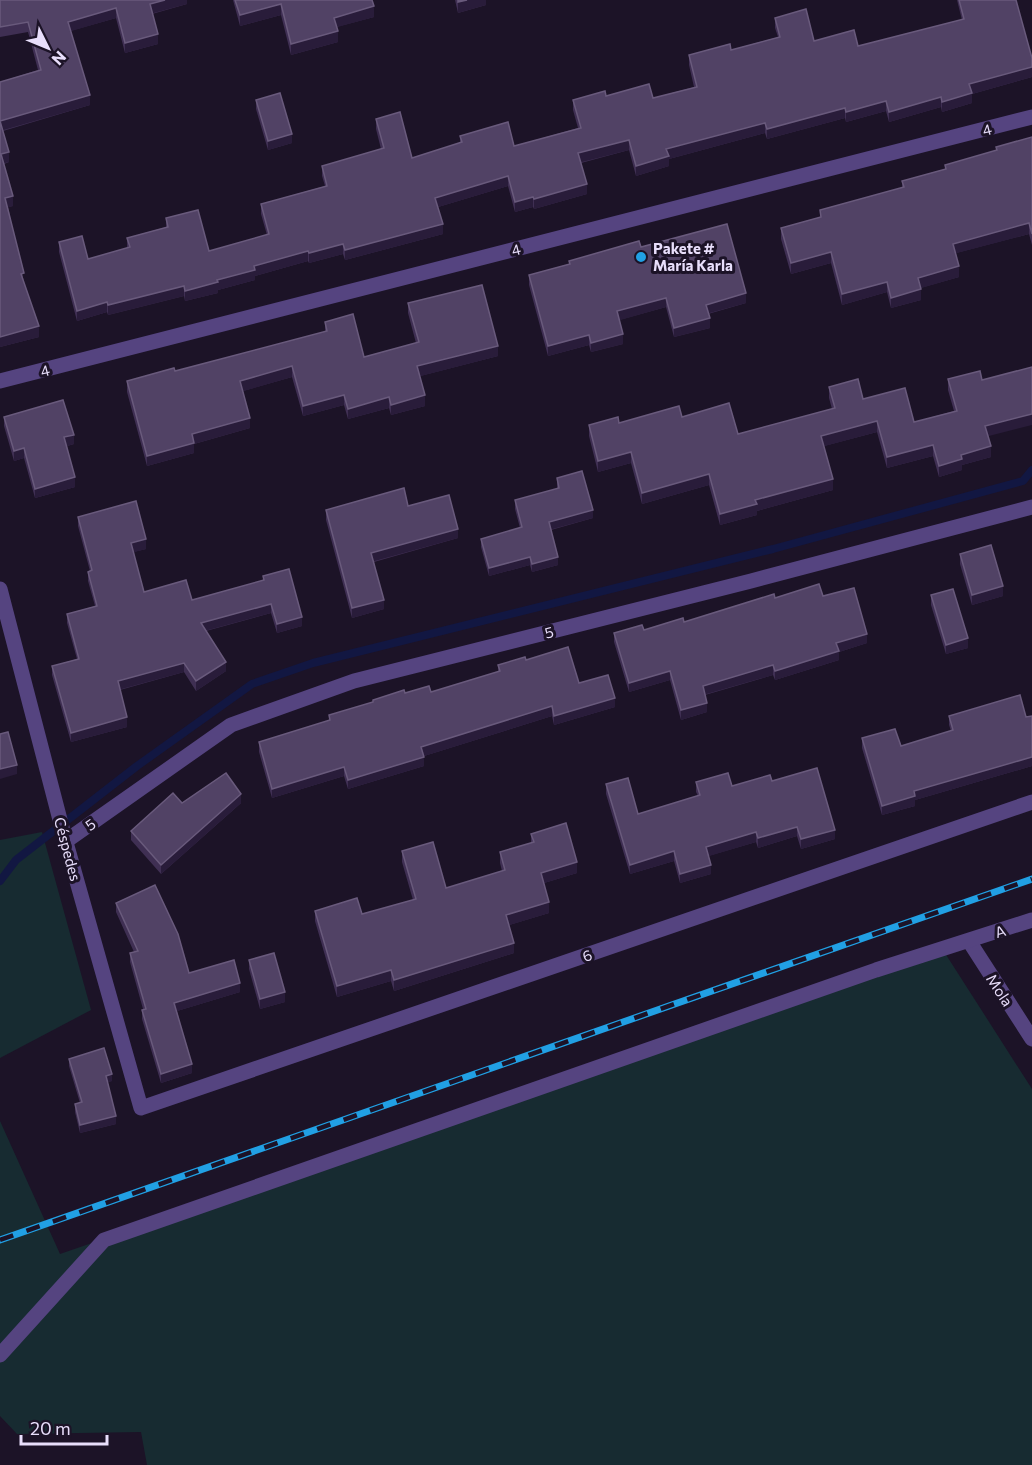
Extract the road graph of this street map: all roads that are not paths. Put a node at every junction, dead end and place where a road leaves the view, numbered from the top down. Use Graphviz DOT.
graph roads {
  1 [pos="1032,117"];
  2 [pos="0,381"];
  3 [pos="1032,507"];
  4 [pos="0,589"];
  5 [pos="1032,802"];
  6 [pos="65,840"];
  7 [pos="1032,920"];
  8 [pos="969,941"];
  9 [pos="1032,1040"];
  10 [pos="141,1108"];
  11 [pos="0,1355"];
  1 -- 2 [label="street, 4"];
  3 -- 6 [label="street, 5"];
  4 -- 6 [label="street, Céspedes"];
  5 -- 10 [label="street, 6"];
  6 -- 10 [label="street, Céspedes"];
  7 -- 8 [label="street, A"];
  8 -- 9 [label="street, Mola"];
  8 -- 11 [label="street, A"];
}
